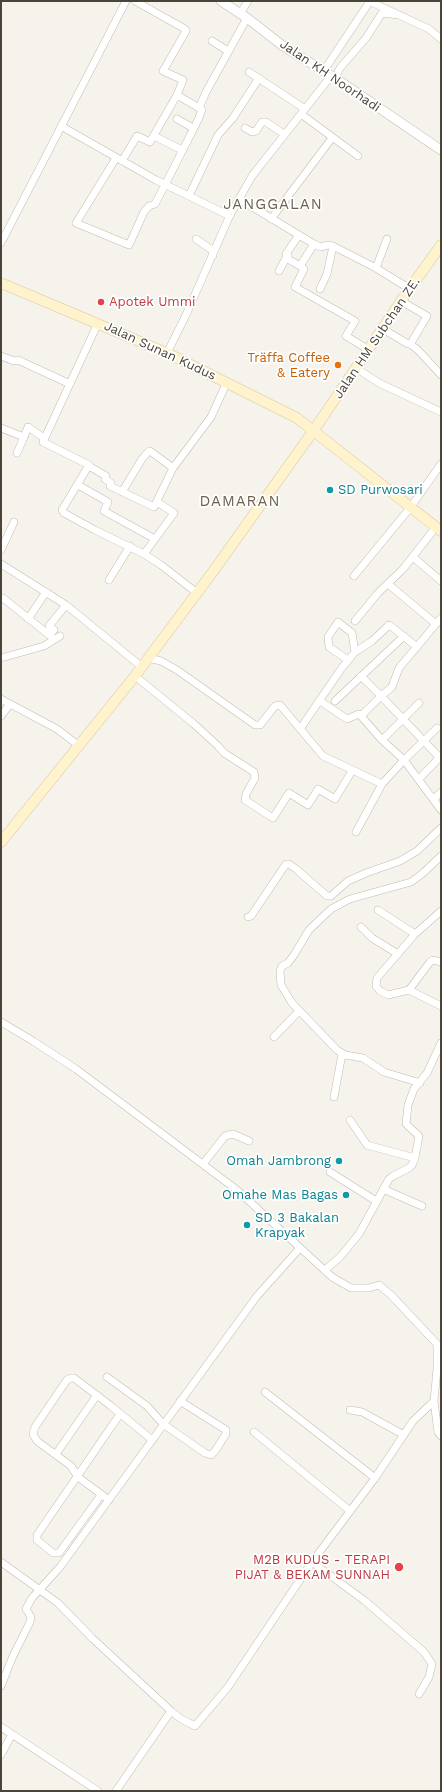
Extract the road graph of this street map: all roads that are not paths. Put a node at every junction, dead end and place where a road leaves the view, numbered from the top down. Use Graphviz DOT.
graph roads {
  1 [pos="126,1"];
  2 [pos="135,1"];
  3 [pos="221,1"];
  4 [pos="248,1"];
  5 [pos="369,1"];
  6 [pos="399,15"];
  7 [pos="244,16"];
  8 [pos="441,39"];
  9 [pos="212,41"];
  10 [pos="228,51"];
  11 [pos="249,72"];
  12 [pos="330,75"];
  13 [pos="259,78"];
  14 [pos="177,95"];
  15 [pos="199,108"];
  16 [pos="303,112"];
  17 [pos="177,119"];
  18 [pos="61,126"];
  19 [pos="192,128"];
  20 [pos="245,128"];
  21 [pos="284,134"];
  22 [pos="154,136"];
  23 [pos="332,138"];
  24 [pos="182,150"];
  25 [pos="441,150"];
  26 [pos="358,156"];
  27 [pos="119,159"];
  28 [pos="165,185"];
  29 [pos="189,196"];
  30 [pos="239,199"];
  31 [pos="230,216"];
  32 [pos="272,219"];
  33 [pos="299,235"];
  34 [pos="196,239"];
  35 [pos="387,239"];
  36 [pos="1,243"];
  37 [pos="314,244"];
  38 [pos="441,245"];
  39 [pos="333,246"];
  40 [pos="213,254"];
  41 [pos="286,258"];
  42 [pos="300,266"];
  43 [pos="376,268"];
  44 [pos="279,271"];
  45 [pos="1,283"];
  46 [pos="410,288"];
  47 [pos="320,289"];
  48 [pos="401,301"];
  49 [pos="98,323"];
  50 [pos="383,329"];
  51 [pos="410,344"];
  52 [pos="369,350"];
  53 [pos="167,353"];
  54 [pos="1,356"];
  55 [pos="356,368"];
  56 [pos="441,375"];
  57 [pos="226,382"];
  58 [pos="70,384"];
  59 [pos="441,412"];
  60 [pos="1,428"];
  61 [pos="314,430"];
  62 [pos="24,437"];
  63 [pos="44,438"];
  64 [pos="17,453"];
  65 [pos="441,464"];
  66 [pos="89,466"];
  67 [pos="173,468"];
  68 [pos="78,485"];
  69 [pos="122,492"];
  70 [pos="157,502"];
  71 [pos="410,508"];
  72 [pos="14,522"];
  73 [pos="438,529"];
  74 [pos="155,539"];
  75 [pos="130,546"];
  76 [pos="1,550"];
  77 [pos="144,554"];
  78 [pos="413,557"];
  79 [pos="1,564"];
  80 [pos="354,576"];
  81 [pos="110,580"];
  82 [pos="441,581"];
  83 [pos="388,584"];
  84 [pos="46,592"];
  85 [pos="197,593"];
  86 [pos="3,598"];
  87 [pos="66,605"];
  88 [pos="441,618"];
  89 [pos="28,619"];
  90 [pos="355,621"];
  91 [pos="436,624"];
  92 [pos="404,636"];
  93 [pos="54,637"];
  94 [pos="417,647"];
  95 [pos="355,652"];
  96 [pos="1,658"];
  97 [pos="348,660"];
  98 [pos="145,663"];
  99 [pos="135,676"];
  100 [pos="361,676"];
  101 [pos="381,696"];
  102 [pos="1,699"];
  103 [pos="320,701"];
  104 [pos="334,701"];
  105 [pos="419,703"];
  106 [pos="10,704"];
  107 [pos="1,716"];
  108 [pos="361,716"];
  109 [pos="403,718"];
  110 [pos="437,728"];
  111 [pos="300,730"];
  112 [pos="382,740"];
  113 [pos="424,742"];
  114 [pos="78,745"];
  115 [pos="440,758"];
  116 [pos="404,760"];
  117 [pos="352,770"];
  118 [pos="419,779"];
  119 [pos="382,784"];
  120 [pos="441,792"];
  121 [pos="434,799"];
  122 [pos="441,810"];
  123 [pos="441,828"];
  124 [pos="4,831"];
  125 [pos="356,832"];
  126 [pos="1,842"];
  127 [pos="441,856"];
  128 [pos="378,910"];
  129 [pos="441,911"];
  130 [pos="248,917"];
  131 [pos="361,927"];
  132 [pos="416,934"];
  133 [pos="398,954"];
  134 [pos="441,962"];
  135 [pos="409,990"];
  136 [pos="441,1006"];
  137 [pos="299,1011"];
  138 [pos="1,1022"];
  139 [pos="274,1037"];
  140 [pos="441,1043"];
  141 [pos="342,1054"];
  142 [pos="420,1083"];
  143 [pos="334,1097"];
  144 [pos="350,1120"];
  145 [pos="249,1141"];
  146 [pos="415,1158"];
  147 [pos="203,1164"];
  148 [pos="330,1172"];
  149 [pos="383,1189"];
  150 [pos="376,1201"];
  151 [pos="422,1206"];
  152 [pos="300,1248"];
  153 [pos="325,1270"];
  154 [pos="106,1377"];
  155 [pos="265,1392"];
  156 [pos="97,1395"];
  157 [pos="180,1401"];
  158 [pos="434,1401"];
  159 [pos="350,1410"];
  160 [pos="120,1414"];
  161 [pos="163,1424"];
  162 [pos="254,1432"];
  163 [pos="404,1435"];
  164 [pos="441,1436"];
  165 [pos="151,1439"];
  166 [pos="56,1454"];
  167 [pos="78,1477"];
  168 [pos="375,1478"];
  169 [pos="101,1494"];
  170 [pos="109,1500"];
  171 [pos="350,1511"];
  172 [pos="1,1562"];
  173 [pos="312,1562"];
  174 [pos="39,1588"];
  175 [pos="1,1686"];
  176 [pos="419,1694"];
  177 [pos="171,1711"];
  178 [pos="1,1727"];
  179 [pos="12,1734"];
  180 [pos="1,1755"];
  181 [pos="98,1791"];
  182 [pos="116,1791"];
  1 -- 18 [label="street"];
  2 -- 14 [label="street"];
  3 -- 7 [label="street, Jalan KH Noorhadi"];
  4 -- 7 [label="street"];
  5 -- 6 [label="street"];
  5 -- 12 [label="street"];
  6 -- 8 [label="street"];
  6 -- 12 [label="street"];
  7 -- 10 [label="street"];
  7 -- 12 [label="street, Jalan KH Noorhadi"];
  9 -- 10 [label="street"];
  10 -- 15 [label="street"];
  11 -- 13 [label="street"];
  12 -- 16 [label="street"];
  12 -- 25 [label="street, Jalan KH Noorhadi"];
  13 -- 16 [label="street"];
  13 -- 29 [label="street"];
  14 -- 15 [label="street"];
  14 -- 22 [label="street"];
  15 -- 19 [label="street"];
  16 -- 21 [label="street"];
  16 -- 23 [label="street"];
  17 -- 19 [label="street"];
  18 -- 27 [label="street"];
  18 -- 36 [label="street"];
  19 -- 24 [label="street"];
  20 -- 21 [label="street"];
  21 -- 30 [label="street"];
  22 -- 24 [label="street"];
  22 -- 27 [label="street"];
  23 -- 26 [label="street"];
  23 -- 32 [label="street"];
  24 -- 28 [label="street"];
  27 -- 28 [label="street"];
  27 -- 28 [label="street"];
  28 -- 29 [label="street"];
  29 -- 31 [label="street"];
  30 -- 31 [label="street"];
  30 -- 32 [label="street"];
  31 -- 40 [label="street"];
  32 -- 33 [label="street"];
  33 -- 37 [label="street"];
  33 -- 41 [label="street"];
  34 -- 40 [label="street"];
  35 -- 43 [label="street"];
  37 -- 39 [label="street"];
  37 -- 42 [label="street"];
  38 -- 46 [label="main road, Jalan HM Subchan ZE."];
  39 -- 43 [label="street"];
  39 -- 47 [label="street"];
  40 -- 53 [label="street"];
  41 -- 42 [label="street"];
  41 -- 44 [label="street"];
  42 -- 52 [label="street"];
  43 -- 46 [label="street"];
  45 -- 49 [label="main road, Jalan Sunan Kudus"];
  46 -- 48 [label="main road, Jalan HM Subchan ZE."];
  48 -- 50 [label="main road, Jalan HM Subchan ZE."];
  48 -- 51 [label="street"];
  49 -- 53 [label="main road, Jalan Sunan Kudus"];
  49 -- 58 [label="street"];
  50 -- 51 [label="street"];
  50 -- 52 [label="main road, Jalan HM Subchan ZE."];
  51 -- 56 [label="street"];
  52 -- 55 [label="main road, Jalan HM Subchan ZE."];
  53 -- 57 [label="main road, Jalan Sunan Kudus"];
  54 -- 58 [label="street"];
  55 -- 59 [label="street"];
  55 -- 61 [label="main road, Jalan HM Subchan ZE."];
  57 -- 61 [label="main road, Jalan Sunan Kudus"];
  57 -- 67 [label="street"];
  58 -- 63 [label="street"];
  60 -- 62 [label="street"];
  61 -- 71 [label="main road, Jalan Sunan Kudus"];
  61 -- 85 [label="main road, Jalan HM Subchan ZE."];
  62 -- 63 [label="street"];
  62 -- 64 [label="street"];
  63 -- 66 [label="street"];
  65 -- 71 [label="street"];
  66 -- 68 [label="street"];
  66 -- 69 [label="street"];
  67 -- 69 [label="street"];
  67 -- 70 [label="street"];
  68 -- 74 [label="street"];
  68 -- 75 [label="street"];
  69 -- 70 [label="street"];
  70 -- 74 [label="street"];
  71 -- 73 [label="main road, Jalan Sunan Kudus"];
  71 -- 80 [label="street"];
  72 -- 76 [label="street"];
  73 -- 78 [label="street"];
  74 -- 77 [label="street"];
  75 -- 77 [label="street"];
  75 -- 81 [label="street"];
  77 -- 85 [label="street"];
  78 -- 82 [label="street"];
  78 -- 83 [label="street"];
  79 -- 84 [label="street"];
  83 -- 90 [label="street"];
  83 -- 91 [label="street"];
  84 -- 87 [label="street"];
  84 -- 89 [label="street"];
  85 -- 98 [label="main road, Jalan HM Subchan ZE."];
  86 -- 89 [label="street"];
  87 -- 93 [label="street"];
  87 -- 98 [label="street"];
  88 -- 91 [label="street"];
  89 -- 93 [label="street"];
  91 -- 94 [label="street"];
  92 -- 94 [label="street"];
  92 -- 95 [label="street"];
  92 -- 100 [label="street"];
  93 -- 96 [label="street"];
  94 -- 101 [label="street"];
  95 -- 97 [label="street"];
  95 -- 97 [label="street"];
  97 -- 103 [label="street"];
  98 -- 99 [label="main road, Jalan HM Subchan ZE."];
  98 -- 111 [label="street"];
  99 -- 114 [label="main road, Jalan HM Subchan ZE."];
  99 -- 117 [label="street"];
  100 -- 101 [label="street"];
  100 -- 104 [label="street"];
  101 -- 108 [label="street"];
  101 -- 109 [label="street"];
  102 -- 106 [label="street"];
  103 -- 108 [label="street"];
  103 -- 111 [label="street"];
  105 -- 109 [label="street"];
  106 -- 107 [label="street"];
  106 -- 114 [label="street"];
  108 -- 112 [label="street"];
  109 -- 112 [label="street"];
  109 -- 113 [label="street"];
  110 -- 113 [label="street"];
  111 -- 117 [label="street"];
  112 -- 116 [label="street"];
  113 -- 115 [label="street"];
  113 -- 116 [label="street"];
  114 -- 124 [label="main road, Jalan HM Subchan ZE."];
  115 -- 118 [label="street"];
  116 -- 118 [label="street"];
  116 -- 119 [label="street"];
  117 -- 119 [label="street"];
  118 -- 121 [label="street"];
  119 -- 125 [label="street"];
  120 -- 121 [label="street"];
  121 -- 122 [label="street"];
  123 -- 130 [label="street"];
  124 -- 126 [label="main road, Jalan HM Subchan ZE."];
  127 -- 137 [label="street"];
  128 -- 132 [label="street"];
  129 -- 132 [label="street"];
  131 -- 133 [label="street"];
  132 -- 133 [label="street"];
  133 -- 135 [label="street"];
  134 -- 135 [label="street"];
  135 -- 136 [label="street"];
  137 -- 139 [label="street"];
  137 -- 141 [label="street"];
  138 -- 147 [label="street"];
  140 -- 142 [label="street"];
  141 -- 142 [label="street"];
  141 -- 143 [label="street"];
  142 -- 146 [label="street"];
  144 -- 146 [label="street"];
  145 -- 147 [label="street"];
  146 -- 149 [label="street"];
  147 -- 152 [label="street"];
  148 -- 150 [label="street"];
  149 -- 150 [label="street"];
  149 -- 151 [label="street"];
  150 -- 153 [label="street"];
  152 -- 153 [label="street"];
  152 -- 157 [label="street"];
  153 -- 158 [label="street"];
  154 -- 161 [label="street"];
  155 -- 168 [label="street"];
  156 -- 160 [label="street"];
  156 -- 166 [label="street"];
  156 -- 166 [label="street"];
  157 -- 161 [label="street"];
  157 -- 161 [label="street"];
  158 -- 163 [label="street"];
  158 -- 164 [label="street"];
  159 -- 163 [label="street"];
  160 -- 165 [label="street"];
  160 -- 167 [label="street"];
  161 -- 165 [label="street"];
  162 -- 171 [label="street"];
  163 -- 168 [label="street"];
  165 -- 170 [label="street"];
  166 -- 167 [label="street"];
  167 -- 169 [label="street"];
  167 -- 169 [label="street"];
  168 -- 171 [label="street"];
  169 -- 170 [label="street"];
  170 -- 174 [label="street"];
  171 -- 173 [label="street"];
  172 -- 174 [label="street"];
  173 -- 176 [label="street"];
  173 -- 177 [label="street"];
  174 -- 175 [label="street"];
  174 -- 177 [label="street"];
  177 -- 182 [label="street"];
  178 -- 179 [label="street"];
  179 -- 180 [label="street"];
  179 -- 181 [label="street"];
}
